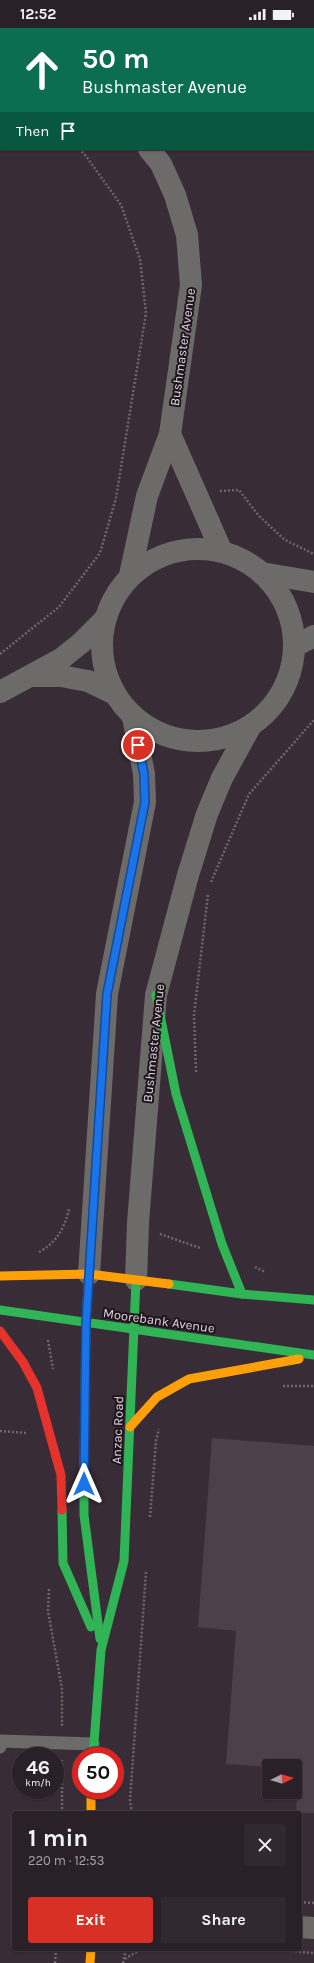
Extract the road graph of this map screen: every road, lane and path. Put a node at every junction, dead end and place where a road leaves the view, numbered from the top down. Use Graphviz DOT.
graph roads {
  1 [pos="80,150"];
  2 [pos="150,150"];
  3 [pos="170,434"];
  4 [pos="239,490"];
  5 [pos="221,550"];
  6 [pos="314,554"];
  7 [pos="261,573"];
  8 [pos="130,575"];
  9 [pos="314,582"];
  10 [pos="106,618"];
  11 [pos="314,636"];
  12 [pos="295,646"];
  13 [pos="0,654"];
  14 [pos="31,676"];
  15 [pos="0,692"];
  16 [pos="114,693"];
  17 [pos="133,717"];
  18 [pos="314,720"];
  19 [pos="250,727"];
  20 [pos="156,995"];
  21 [pos="196,1075"];
  22 [pos="66,1222"];
  23 [pos="159,1234"];
  24 [pos="206,1250"];
  25 [pos="38,1253"];
  26 [pos="253,1266"];
  27 [pos="89,1274"];
  28 [pos="0,1276"];
  29 [pos="272,1276"];
  30 [pos="136,1280"];
  31 [pos="242,1294"];
  32 [pos="314,1300"];
  33 [pos="0,1310"];
  34 [pos="86,1323"];
  35 [pos="0,1330"];
  36 [pos="134,1330"];
  37 [pos="314,1355"];
  38 [pos="277,1386"];
  39 [pos="314,1386"];
  40 [pos="161,1422"];
  41 [pos="130,1427"];
  42 [pos="0,1431"];
  43 [pos="29,1433"];
  44 [pos="150,1520"];
  45 [pos="146,1568"];
  46 [pos="49,1582"];
  47 [pos="102,1650"];
  48 [pos="62,1743"];
  49 [pos="0,1747"];
  50 [pos="80,1747"];
  51 [pos="93,1747"];
  52 [pos="91,1799"];
  53 [pos="94,1799"];
  54 [pos="62,1811"];
  55 [pos="91,1811"];
  56 [pos="101,1811"];
  57 [pos="132,1811"];
  58 [pos="302,1902"];
  59 [pos="314,1903"];
  60 [pos="302,1927"];
  61 [pos="314,1928"];
  62 [pos="56,1951"];
  63 [pos="91,1951"];
  64 [pos="126,1951"];
  65 [pos="138,1951"];
  66 [pos="290,1951"];
  67 [pos="314,1953"];
  68 [pos="125,1959"];
  69 [pos="54,1963"];
  70 [pos="90,1963"];
  71 [pos="124,1963"];
  1 -- 13 [label="path"];
  2 -- 3 [label="street, Bushmaster Avenue"];
  3 -- 5 [label="street"];
  3 -- 8 [label="street, Bushmaster Avenue"];
  4 -- 6 [label="path"];
  5 -- 7 [label="street"];
  5 -- 8 [label="street"];
  7 -- 9 [label="street"];
  7 -- 12 [label="street"];
  8 -- 10 [label="street"];
  10 -- 14 [label="street"];
  10 -- 16 [label="street"];
  11 -- 12 [label="street"];
  12 -- 19 [label="street"];
  14 -- 15 [label="street"];
  14 -- 16 [label="street"];
  16 -- 17 [label="street"];
  17 -- 19 [label="street"];
  17 -- 27 [label="street"];
  18 -- 21 [label="path"];
  19 -- 20 [label="street, Bushmaster Avenue"];
  20 -- 30 [label="street, Bushmaster Avenue"];
  20 -- 31 [label="main road"];
  22 -- 25 [label="path"];
  23 -- 24 [label="path"];
  26 -- 29 [label="path"];
  27 -- 28 [label="main road"];
  27 -- 30 [label="main road"];
  27 -- 34 [label="main road"];
  30 -- 31 [label="main road"];
  30 -- 36 [label="main road, Anzac Road"];
  31 -- 32 [label="main road"];
  33 -- 34 [label="main road, Moorebank Avenue"];
  34 -- 36 [label="main road, Moorebank Avenue"];
  34 -- 47 [label="main road, Anzac Road"];
  35 -- 47 [label="main road"];
  36 -- 37 [label="main road, Moorebank Avenue"];
  36 -- 41 [label="main road, Anzac Road"];
  37 -- 41 [label="main road"];
  38 -- 39 [label="path"];
  40 -- 44 [label="path"];
  41 -- 47 [label="main road, Anzac Road"];
  42 -- 43 [label="path"];
  45 -- 57 [label="path"];
  46 -- 48 [label="path"];
  47 -- 51 [label="main road, Anzac Road"];
  48 -- 49 [label="lane"];
  48 -- 50 [label="lane"];
  48 -- 54 [label="path"];
  52 -- 55 [label="main road"];
  53 -- 56 [label="main road"];
  58 -- 59 [label="path"];
  60 -- 61 [label="street"];
  62 -- 69 [label="path"];
  63 -- 70 [label="main road"];
  64 -- 68 [label="path"];
  65 -- 68 [label="path"];
  66 -- 67 [label="path"];
  68 -- 71 [label="path"];
}
